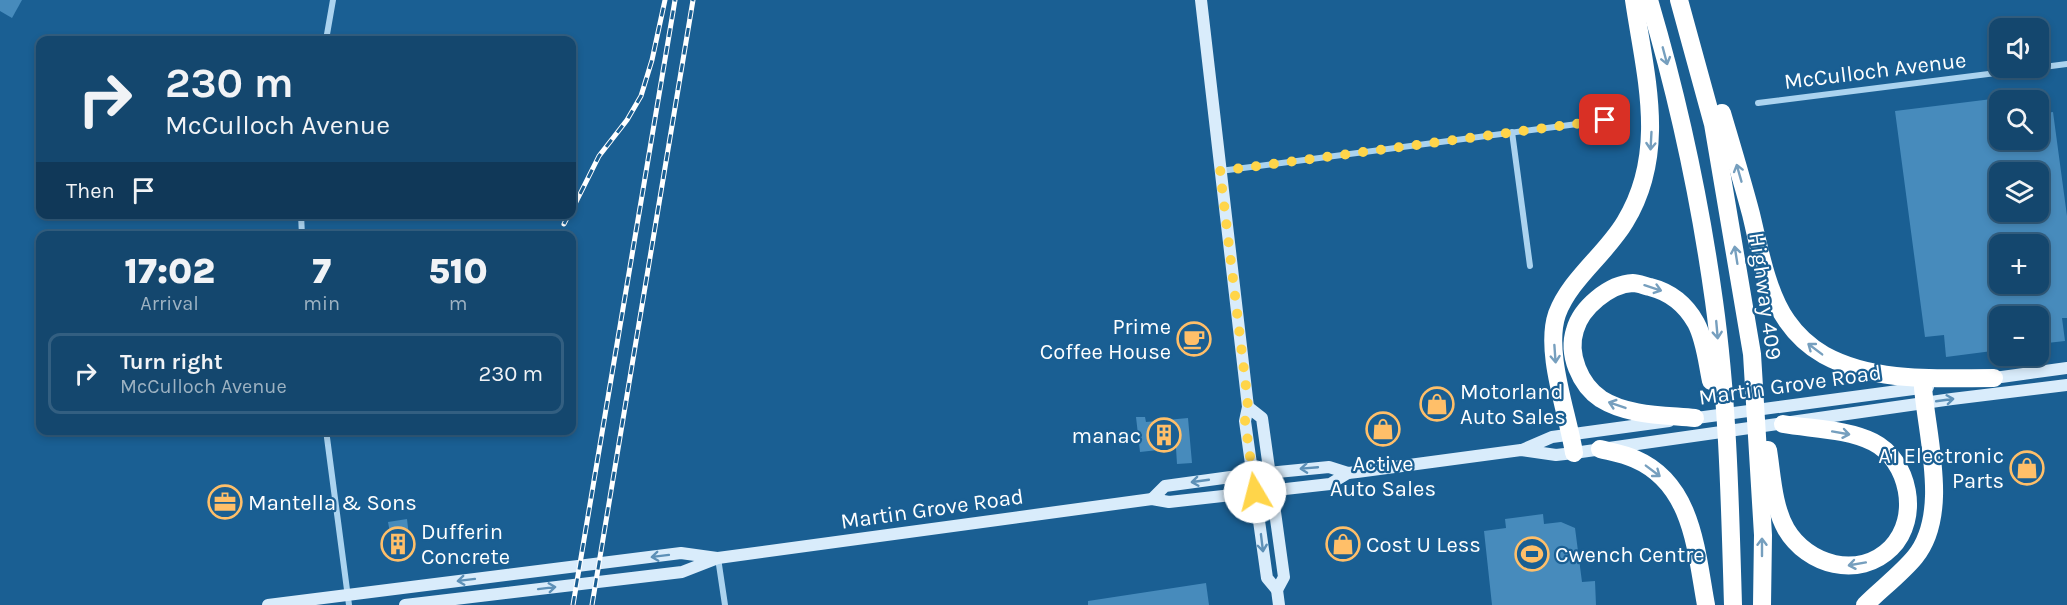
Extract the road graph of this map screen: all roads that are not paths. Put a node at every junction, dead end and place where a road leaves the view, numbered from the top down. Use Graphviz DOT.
graph roads {
  1 [pos="333,0"];
  2 [pos="1201,0"];
  3 [pos="1634,0"];
  4 [pos="1648,0"];
  5 [pos="1679,0"];
  6 [pos="1686,0"];
  7 [pos="327,36"];
  8 [pos="2067,64"];
  9 [pos="1758,103"];
  10 [pos="1623,118"];
  11 [pos="1512,132"];
  12 [pos="1220,171"];
  13 [pos="1530,266"];
  14 [pos="1752,354"];
  15 [pos="2067,368"];
  16 [pos="1994,378"];
  17 [pos="2067,385"];
  18 [pos="1923,395"];
  19 [pos="1248,407"];
  20 [pos="1695,418"];
  21 [pos="1783,424"];
  22 [pos="1571,434"];
  23 [pos="327,435"];
  24 [pos="1600,449"];
  25 [pos="1521,450"];
  26 [pos="1574,453"];
  27 [pos="1728,455"];
  28 [pos="1270,472"];
  29 [pos="1348,473"];
  30 [pos="1253,474"];
  31 [pos="1273,490"];
  32 [pos="1255,492"];
  33 [pos="1152,499"];
  34 [pos="718,558"];
  35 [pos="1277,590"];
  36 [pos="348,600"];
  37 [pos="268,605"];
  38 [pos="405,605"];
  39 [pos="725,605"];
  40 [pos="1279,605"];
  41 [pos="1706,605"];
  42 [pos="1734,605"];
  43 [pos="1762,605"];
  44 [pos="1865,605"];
  1 -- 7 [label="street"];
  2 -- 12 [label="main road"];
  3 -- 22 [label="highway, one-way"];
  4 -- 27 [label="highway, one-way"];
  14 -- 5 [label="highway, Highway 409, one-way"];
  16 -- 6 [label="highway, one-way"];
  8 -- 9 [label="street, McCulloch Avenue"];
  10 -- 11 [label="street"];
  11 -- 12 [label="street"];
  11 -- 13 [label="street"];
  12 -- 19 [label="main road"];
  21 -- 14 [label="highway, one-way"];
  43 -- 14 [label="highway, Highway 409, one-way"];
  15 -- 16 [label="main road, Martin Grove Road"];
  16 -- 18 [label="main road, Martin Grove Road"];
  18 -- 17 [label="main road, Martin Grove Road, one-way"];
  18 -- 20 [label="main road, Martin Grove Road"];
  18 -- 21 [label="main road, Martin Grove Road"];
  18 -- 44 [label="highway"];
  19 -- 28 [label="main road"];
  19 -- 30 [label="main road"];
  20 -- 22 [label="main road, Martin Grove Road"];
  20 -- 27 [label="highway, one-way"];
  21 -- 24 [label="main road, Martin Grove Road"];
  22 -- 25 [label="main road, Martin Grove Road"];
  22 -- 26 [label="highway"];
  23 -- 36 [label="street"];
  24 -- 26 [label="main road, Martin Grove Road"];
  24 -- 41 [label="highway, one-way"];
  25 -- 26 [label="main road, Martin Grove Road"];
  25 -- 29 [label="main road, Martin Grove Road"];
  27 -- 42 [label="highway"];
  29 -- 28 [label="main road, Martin Grove Road, one-way"];
  28 -- 30 [label="main road, Martin Grove Road"];
  28 -- 31 [label="main road"];
  29 -- 31 [label="main road, Martin Grove Road"];
  30 -- 32 [label="main road"];
  30 -- 33 [label="main road, Martin Grove Road, one-way"];
  31 -- 32 [label="main road, Martin Grove Road"];
  31 -- 35 [label="main road"];
  32 -- 33 [label="main road, Martin Grove Road"];
  32 -- 35 [label="main road, one-way"];
  33 -- 34 [label="main road, Martin Grove Road"];
  34 -- 36 [label="main road, Martin Grove Road, one-way"];
  38 -- 34 [label="main road, Martin Grove Road, one-way"];
  34 -- 39 [label="street"];
  35 -- 40 [label="main road"];
  36 -- 37 [label="main road, Martin Grove Road"];
}
